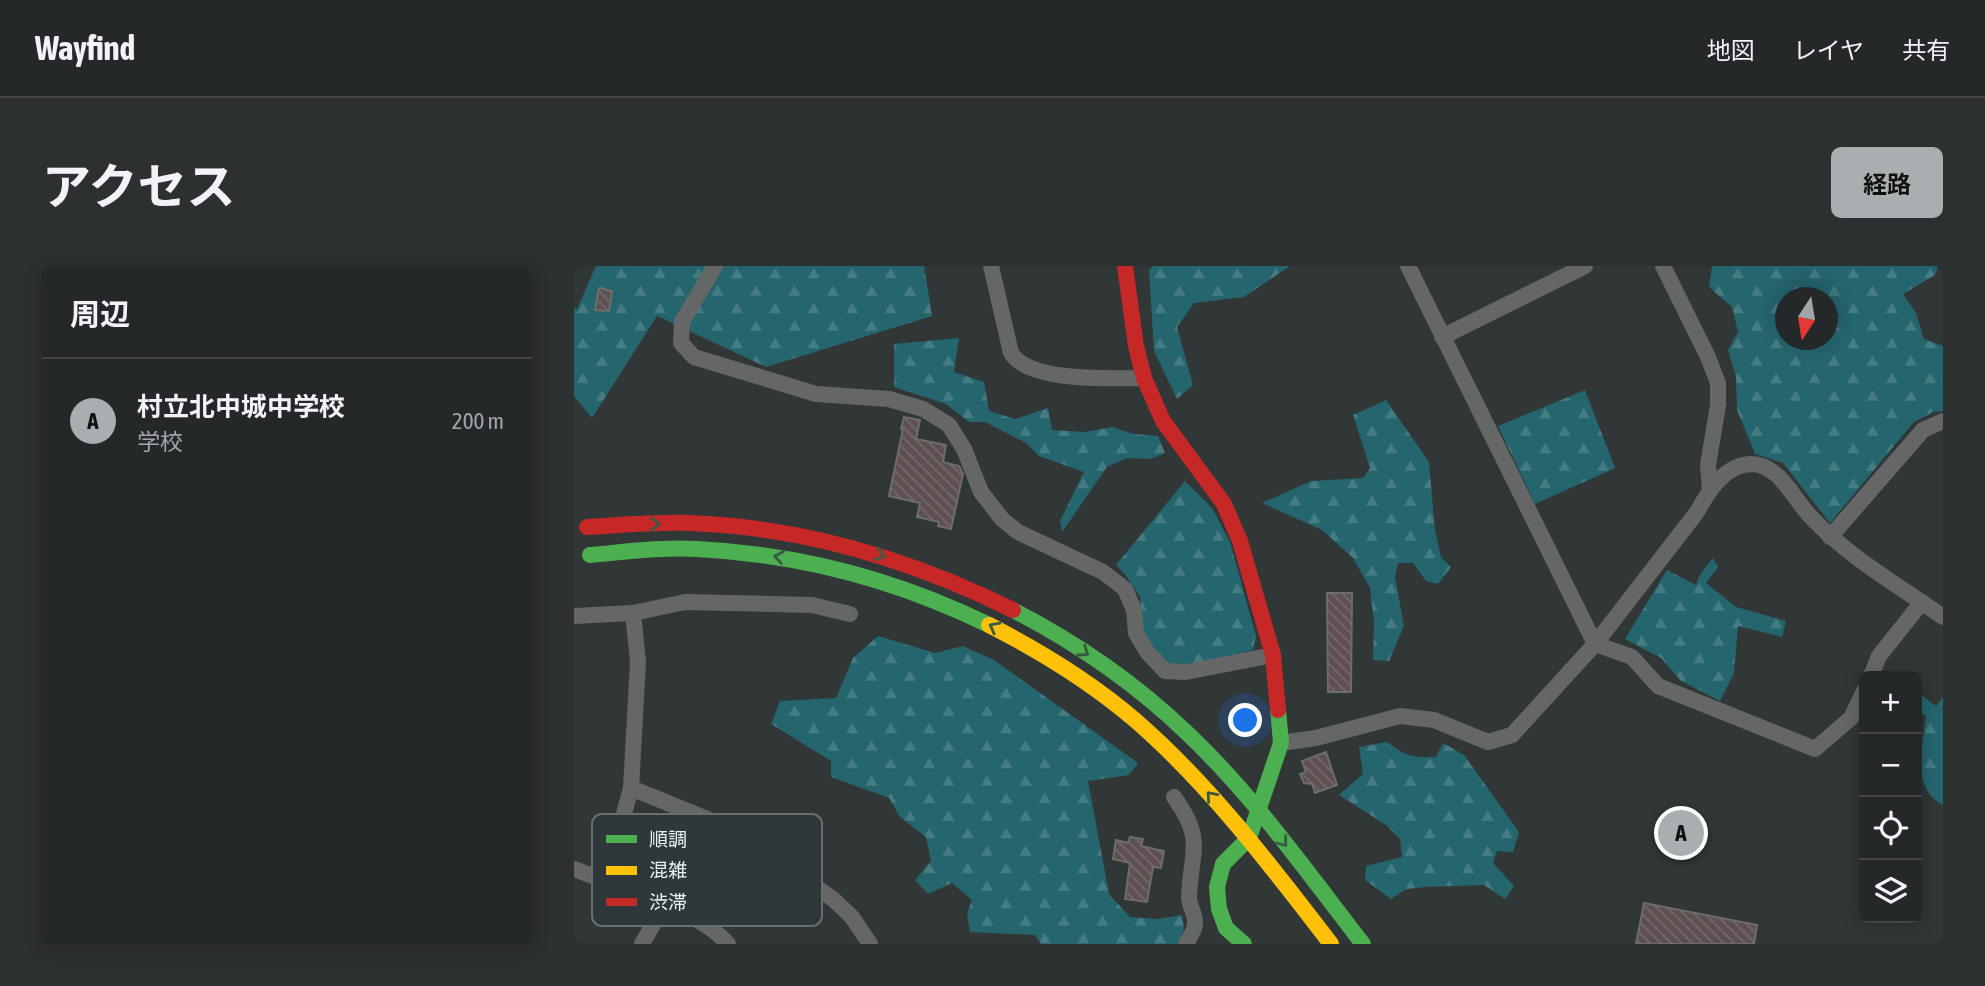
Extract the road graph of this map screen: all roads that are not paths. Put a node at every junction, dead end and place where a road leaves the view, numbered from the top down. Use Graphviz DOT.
graph roads {
  1 [pos="715,266"];
  2 [pos="991,266"];
  3 [pos="1125,266"];
  4 [pos="1408,266"];
  5 [pos="1585,266"];
  6 [pos="1663,266"];
  7 [pos="1442,337"];
  8 [pos="1144,378"];
  9 [pos="1943,421"];
  10 [pos="1710,490"];
  11 [pos="587,527"];
  12 [pos="1830,537"];
  13 [pos="590,555"];
  14 [pos="1922,602"];
  15 [pos="633,613"];
  16 [pos="850,614"];
  17 [pos="574,616"];
  18 [pos="1943,617"];
  19 [pos="1595,644"];
  20 [pos="1273,655"];
  21 [pos="1873,671"];
  22 [pos="1859,701"];
  23 [pos="1281,743"];
  24 [pos="631,788"];
  25 [pos="1174,797"];
  26 [pos="1258,810"];
  27 [pos="624,814"];
  28 [pos="695,814"];
  29 [pos="1249,838"];
  30 [pos="574,869"];
  31 [pos="592,875"];
  32 [pos="822,891"];
  33 [pos="652,926"];
  34 [pos="707,926"];
  35 [pos="642,944"];
  36 [pos="728,944"];
  37 [pos="870,944"];
  38 [pos="1186,944"];
  39 [pos="1244,944"];
  40 [pos="1331,944"];
  41 [pos="1363,944"];
  1 -- 20 [label="street"];
  2 -- 8 [label="street"];
  3 -- 8 [label="main road"];
  4 -- 7 [label="street"];
  5 -- 7 [label="street"];
  6 -- 10 [label="street"];
  7 -- 19 [label="street"];
  8 -- 20 [label="main road"];
  9 -- 12 [label="street"];
  10 -- 12 [label="street"];
  10 -- 19 [label="street"];
  11 -- 26 [label="main road, one-way"];
  12 -- 14 [label="street"];
  29 -- 13 [label="main road, one-way"];
  14 -- 18 [label="street"];
  14 -- 21 [label="street"];
  15 -- 16 [label="street"];
  15 -- 17 [label="street"];
  15 -- 24 [label="street"];
  19 -- 22 [label="street"];
  19 -- 23 [label="street"];
  20 -- 23 [label="main road"];
  23 -- 26 [label="main road"];
  24 -- 27 [label="street"];
  24 -- 28 [label="street"];
  25 -- 38 [label="street"];
  26 -- 29 [label="main road"];
  26 -- 41 [label="main road, one-way"];
  29 -- 39 [label="main road"];
  29 -- 40 [label="main road"];
  30 -- 31 [label="street"];
  32 -- 37 [label="street"];
  33 -- 35 [label="street"];
  34 -- 36 [label="street"];
}
